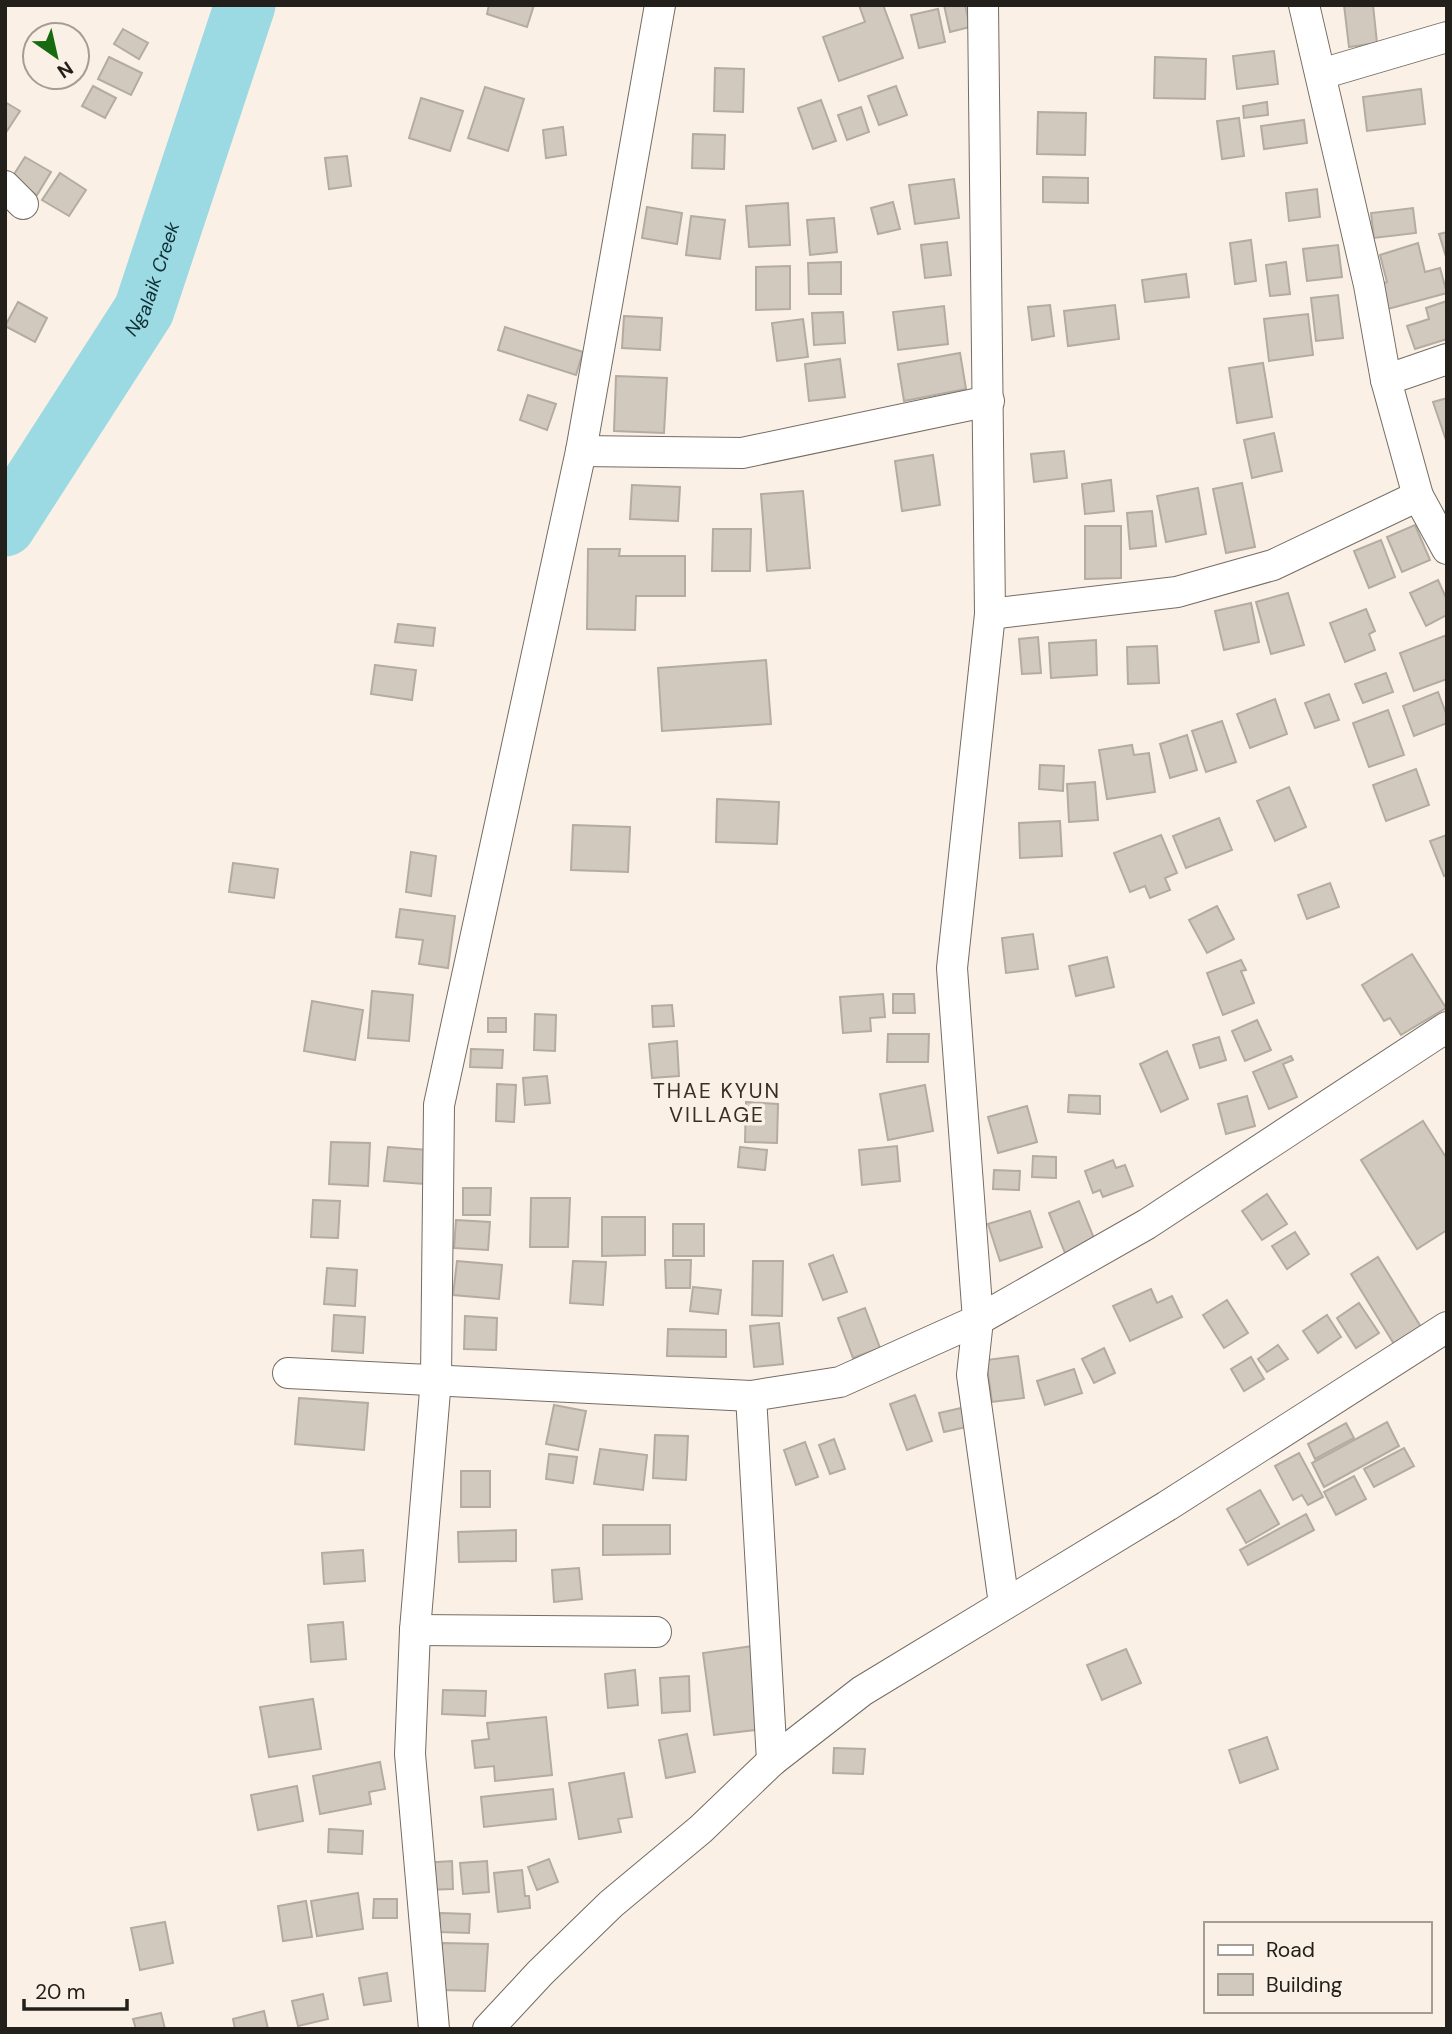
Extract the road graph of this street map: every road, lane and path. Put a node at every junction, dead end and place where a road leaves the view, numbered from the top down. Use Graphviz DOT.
graph roads {
  1 [pos="660,5"];
  2 [pos="983,5"];
  3 [pos="1304,5"];
  4 [pos="1447,37"];
  5 [pos="1321,74"];
  6 [pos="1447,359"];
  7 [pos="1386,380"];
  8 [pos="989,401"];
  9 [pos="581,450"];
  10 [pos="1418,496"];
  11 [pos="1447,550"];
  12 [pos="990,614"];
  13 [pos="1447,1027"];
  14 [pos="978,1320"];
  15 [pos="1447,1327"];
  16 [pos="288,1373"];
  17 [pos="436,1379"];
  18 [pos="751,1396"];
  19 [pos="1004,1604"];
  20 [pos="415,1630"];
  21 [pos="656,1632"];
  22 [pos="772,1761"];
  23 [pos="433,2029"];
  24 [pos="488,2029"];
  1 -- 9 [label="street"];
  2 -- 8 [label="street"];
  3 -- 5 [label="street"];
  4 -- 5 [label="street"];
  5 -- 7 [label="street"];
  6 -- 7 [label="street"];
  7 -- 10 [label="street"];
  8 -- 9 [label="street"];
  8 -- 12 [label="street"];
  9 -- 17 [label="street"];
  10 -- 11 [label="street"];
  10 -- 12 [label="street"];
  12 -- 14 [label="street"];
  13 -- 14 [label="street"];
  14 -- 18 [label="street"];
  14 -- 19 [label="street"];
  15 -- 19 [label="street"];
  16 -- 17 [label="street"];
  17 -- 18 [label="street"];
  17 -- 20 [label="street"];
  18 -- 22 [label="street"];
  19 -- 22 [label="street"];
  20 -- 21 [label="street"];
  20 -- 23 [label="street"];
  22 -- 24 [label="street"];
}
